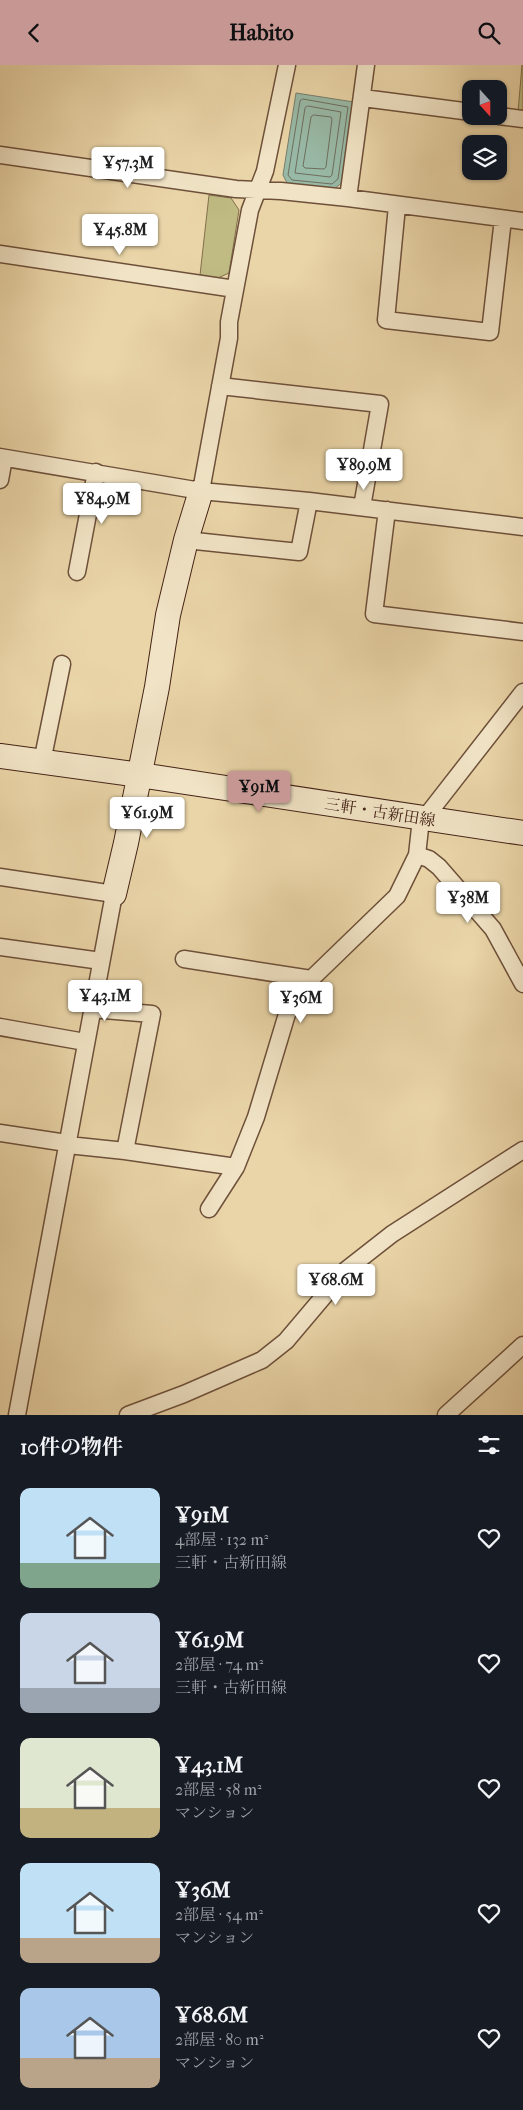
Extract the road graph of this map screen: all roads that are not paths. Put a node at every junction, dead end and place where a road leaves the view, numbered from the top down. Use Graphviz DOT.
graph roads {
  1 [pos="287,65"];
  2 [pos="366,65"];
  3 [pos="363,98"];
  4 [pos="462,111"];
  5 [pos="508,117"];
  6 [pos="523,119"];
  7 [pos="0,155"];
  8 [pos="258,190"];
  9 [pos="348,198"];
  10 [pos="397,206"];
  11 [pos="503,219"];
  12 [pos="523,221"];
  13 [pos="0,254"];
  14 [pos="235,289"];
  15 [pos="220,386"];
  16 [pos="2,457"];
  17 [pos="96,472"];
  18 [pos="0,481"];
  19 [pos="201,491"];
  20 [pos="309,501"];
  21 [pos="362,507"];
  22 [pos="387,510"];
  23 [pos="523,527"];
  24 [pos="186,540"];
  25 [pos="77,572"];
  26 [pos="523,632"];
  27 [pos="62,664"];
  28 [pos="523,692"];
  29 [pos="0,756"];
  30 [pos="42,762"];
  31 [pos="140,775"];
  32 [pos="424,819"];
  33 [pos="523,833"];
  34 [pos="417,855"];
  35 [pos="0,877"];
  36 [pos="114,894"];
  37 [pos="0,947"];
  38 [pos="184,959"];
  39 [pos="100,961"];
  40 [pos="311,979"];
  41 [pos="523,984"];
  42 [pos="92,1009"];
  43 [pos="0,1027"];
  44 [pos="85,1042"];
  45 [pos="0,1133"];
  46 [pos="68,1145"];
  47 [pos="523,1150"];
  48 [pos="125,1151"];
  49 [pos="236,1167"];
  50 [pos="209,1209"];
  51 [pos="523,1345"];
  52 [pos="17,1415"];
  53 [pos="128,1415"];
  54 [pos="446,1415"];
  1 -- 8 [label="street"];
  2 -- 3 [label="street"];
  3 -- 4 [label="street"];
  3 -- 9 [label="street"];
  5 -- 6 [label="street"];
  7 -- 8 [label="street"];
  8 -- 9 [label="street"];
  8 -- 14 [label="street"];
  9 -- 10 [label="street"];
  10 -- 11 [label="street"];
  10 -- 11 [label="street"];
  11 -- 12 [label="street"];
  13 -- 14 [label="street"];
  14 -- 15 [label="street"];
  15 -- 19 [label="street"];
  15 -- 21 [label="street"];
  16 -- 17 [label="street"];
  16 -- 18 [label="street"];
  17 -- 19 [label="street"];
  17 -- 25 [label="street"];
  19 -- 20 [label="street"];
  19 -- 24 [label="street"];
  20 -- 21 [label="street"];
  20 -- 24 [label="street"];
  21 -- 22 [label="street"];
  22 -- 23 [label="street"];
  22 -- 26 [label="street"];
  24 -- 31 [label="street"];
  27 -- 30 [label="street"];
  28 -- 32 [label="street"];
  29 -- 30 [label="street, 三軒・古新田線"];
  30 -- 31 [label="street, 三軒・古新田線"];
  31 -- 32 [label="street, 三軒・古新田線"];
  31 -- 36 [label="street"];
  32 -- 33 [label="street, 三軒・古新田線"];
  32 -- 34 [label="street"];
  34 -- 40 [label="street"];
  34 -- 41 [label="street"];
  35 -- 36 [label="street"];
  36 -- 39 [label="street"];
  37 -- 39 [label="street"];
  38 -- 40 [label="street"];
  39 -- 42 [label="street"];
  40 -- 49 [label="street"];
  42 -- 44 [label="street"];
  42 -- 48 [label="street"];
  43 -- 44 [label="street"];
  44 -- 46 [label="street"];
  45 -- 46 [label="street"];
  46 -- 48 [label="street"];
  46 -- 52 [label="street"];
  47 -- 53 [label="street"];
  48 -- 49 [label="street"];
  49 -- 50 [label="street"];
  51 -- 54 [label="street"];
}
